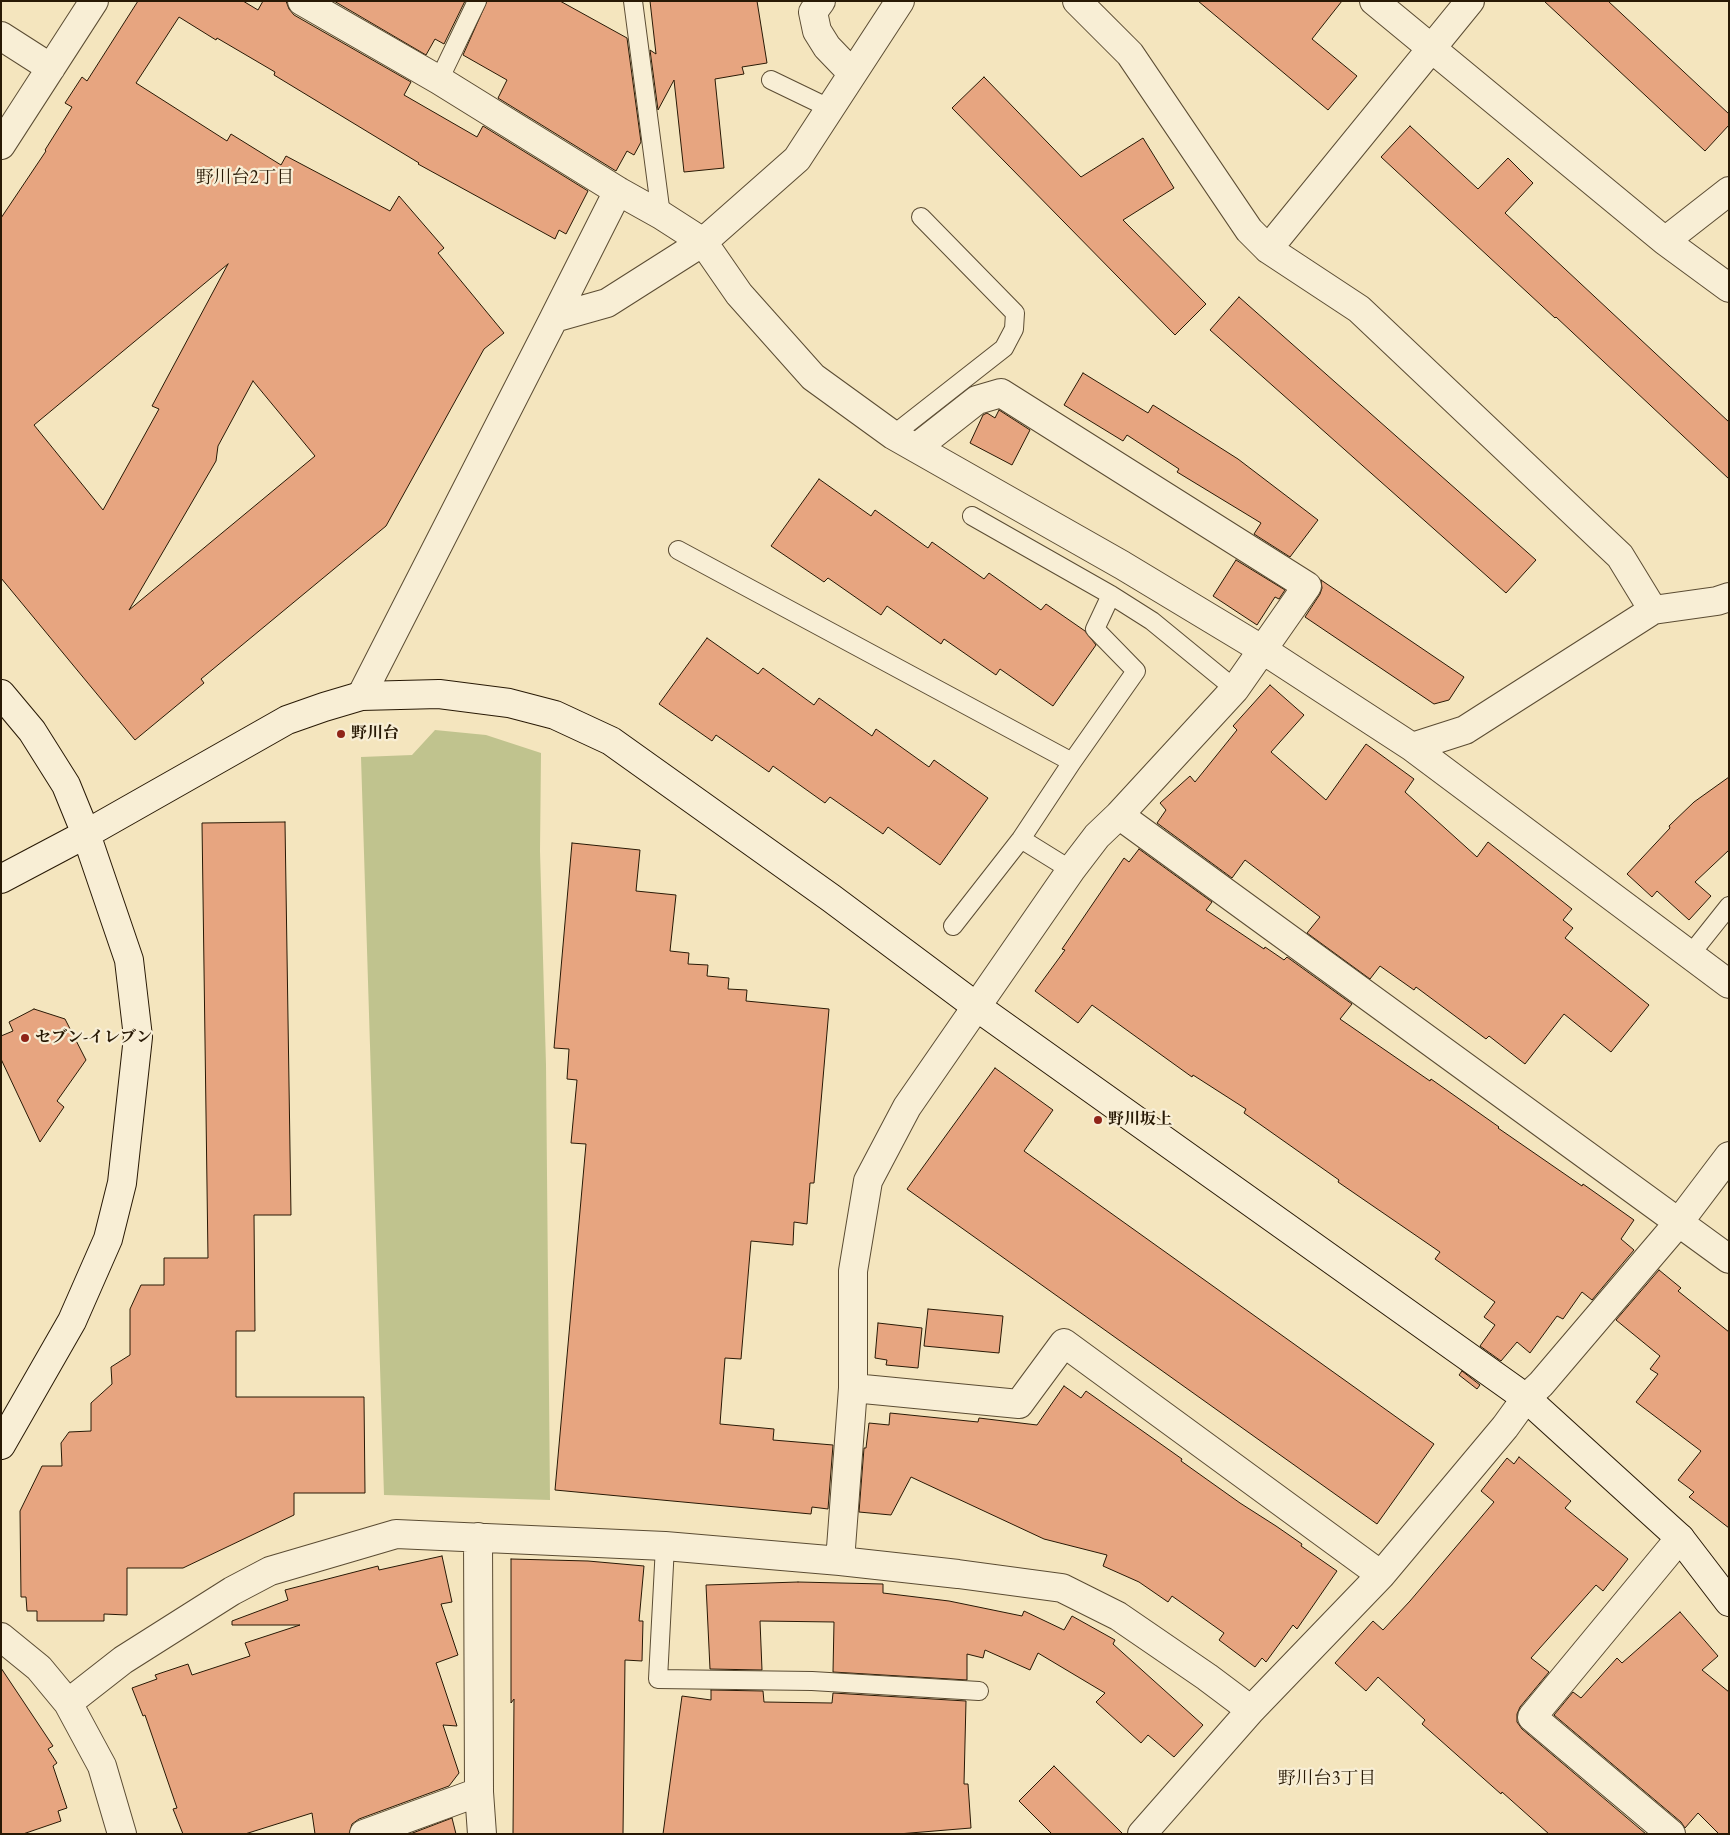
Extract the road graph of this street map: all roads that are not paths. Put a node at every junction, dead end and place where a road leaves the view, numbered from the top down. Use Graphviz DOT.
graph roads {
  1 [pos="94,1"];
  2 [pos="302,1"];
  3 [pos="477,1"];
  4 [pos="633,1"];
  5 [pos="821,1"];
  6 [pos="900,1"];
  7 [pos="1077,1"];
  8 [pos="1374,1"];
  9 [pos="1470,1"];
  10 [pos="1,36"];
  11 [pos="1431,49"];
  12 [pos="51,68"];
  13 [pos="852,73"];
  14 [pos="439,80"];
  15 [pos="771,80"];
  16 [pos="829,108"];
  17 [pos="1,145"];
  18 [pos="618,191"];
  19 [pos="1729,191"];
  20 [pos="660,215"];
  21 [pos="921,216"];
  22 [pos="1665,241"];
  23 [pos="703,242"];
  24 [pos="1268,249"];
  25 [pos="1729,288"];
  26 [pos="554,318"];
  27 [pos="892,435"];
  28 [pos="916,448"];
  29 [pos="972,516"];
  30 [pos="678,550"];
  31 [pos="1111,596"];
  32 [pos="1729,597"];
  33 [pos="1652,610"];
  34 [pos="1263,650"];
  35 [pos="1235,689"];
  36 [pos="1,694"];
  37 [pos="361,696"];
  38 [pos="1412,747"];
  39 [pos="1072,762"];
  40 [pos="1120,815"];
  41 [pos="86,834"];
  42 [pos="1022,839"];
  43 [pos="1071,870"];
  44 [pos="1,879"];
  45 [pos="1729,906"];
  46 [pos="953,926"];
  47 [pos="1690,955"];
  48 [pos="1729,984"];
  49 [pos="977,1007"];
  50 [pos="1729,1156"];
  51 [pos="1679,1222"];
  52 [pos="1729,1259"];
  53 [pos="853,1388"];
  54 [pos="1526,1398"];
  55 [pos="1,1445"];
  56 [pos="478,1537"];
  57 [pos="1680,1538"];
  58 [pos="665,1546"];
  59 [pos="840,1561"];
  60 [pos="1381,1575"];
  61 [pos="1729,1602"];
  62 [pos="1,1638"];
  63 [pos="979,1691"];
  64 [pos="68,1703"];
  65 [pos="1251,1710"];
  66 [pos="479,1792"];
  67 [pos="122,1834"];
  68 [pos="364,1834"];
  69 [pos="482,1834"];
  70 [pos="1142,1834"];
  71 [pos="1671,1834"];
  1 -- 12 [label="street"];
  2 -- 14 [label="street"];
  3 -- 14 [label="lane"];
  4 -- 20 [label="lane"];
  5 -- 13 [label="street"];
  6 -- 13 [label="street"];
  7 -- 24 [label="street"];
  8 -- 11 [label="street"];
  9 -- 11 [label="street"];
  10 -- 12 [label="street"];
  11 -- 22 [label="street"];
  11 -- 24 [label="street"];
  12 -- 17 [label="street"];
  13 -- 16 [label="street"];
  14 -- 18 [label="street"];
  15 -- 16 [label="lane"];
  16 -- 23 [label="street"];
  18 -- 20 [label="street"];
  18 -- 26 [label="street"];
  19 -- 22 [label="street"];
  20 -- 23 [label="street"];
  21 -- 27 [label="lane"];
  22 -- 25 [label="street"];
  23 -- 26 [label="street"];
  23 -- 27 [label="street"];
  24 -- 33 [label="street"];
  26 -- 37 [label="street"];
  27 -- 28 [label="street"];
  28 -- 34 [label="street"];
  28 -- 34 [label="street"];
  29 -- 31 [label="lane"];
  30 -- 39 [label="lane"];
  31 -- 35 [label="lane"];
  31 -- 39 [label="lane"];
  32 -- 33 [label="street"];
  33 -- 38 [label="street"];
  34 -- 35 [label="street"];
  34 -- 38 [label="street"];
  35 -- 40 [label="street"];
  36 -- 41 [label="street"];
  37 -- 41 [label="street"];
  37 -- 49 [label="street"];
  38 -- 47 [label="street"];
  39 -- 42 [label="lane"];
  40 -- 43 [label="street"];
  40 -- 51 [label="street"];
  41 -- 44 [label="street"];
  41 -- 55 [label="street"];
  42 -- 43 [label="lane"];
  42 -- 46 [label="lane"];
  43 -- 49 [label="street"];
  45 -- 47 [label="lane"];
  47 -- 48 [label="street"];
  49 -- 53 [label="street"];
  49 -- 54 [label="street"];
  50 -- 51 [label="street"];
  51 -- 52 [label="street"];
  51 -- 54 [label="street"];
  53 -- 59 [label="street"];
  53 -- 60 [label="street"];
  54 -- 57 [label="street"];
  54 -- 60 [label="street"];
  56 -- 58 [label="street"];
  56 -- 64 [label="street"];
  56 -- 66 [label="street"];
  57 -- 61 [label="street"];
  57 -- 71 [label="street"];
  58 -- 59 [label="street"];
  58 -- 63 [label="lane"];
  59 -- 65 [label="street"];
  60 -- 65 [label="street"];
  62 -- 64 [label="street"];
  64 -- 67 [label="street"];
  65 -- 70 [label="street"];
  66 -- 68 [label="street"];
  66 -- 69 [label="street"];
}
